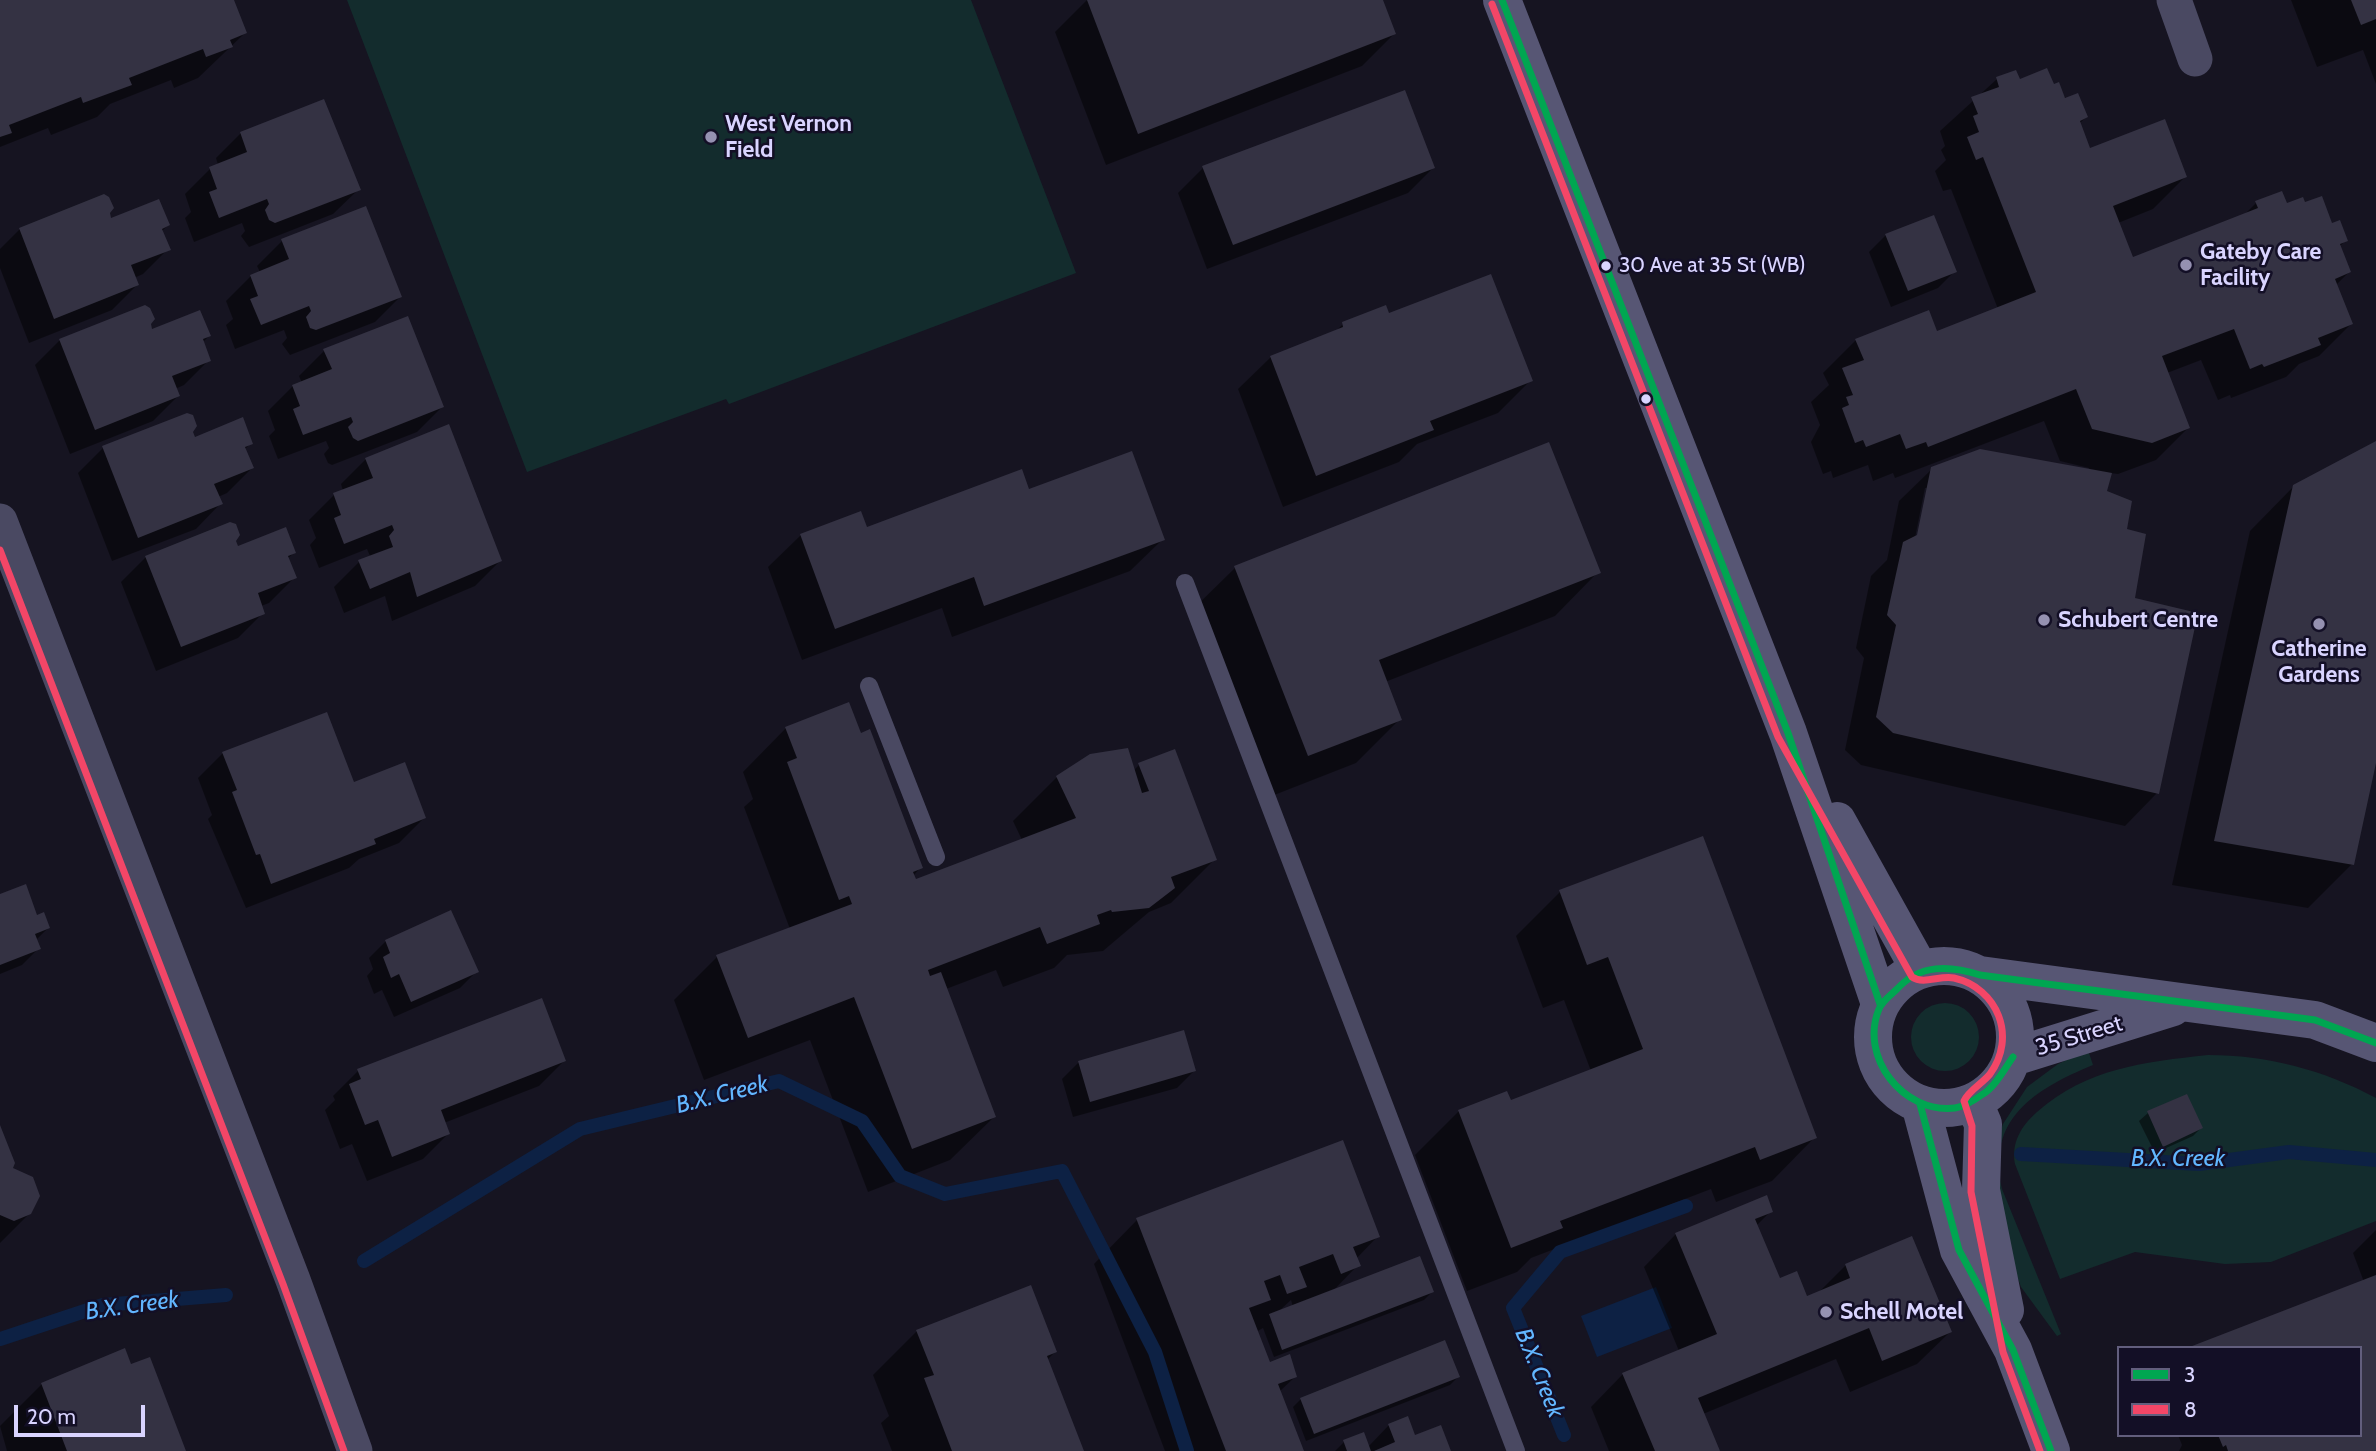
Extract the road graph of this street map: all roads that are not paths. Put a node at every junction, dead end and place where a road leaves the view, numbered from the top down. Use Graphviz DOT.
graph roads {
  1 [pos="1502,0"];
  2 [pos="2174,0"];
  3 [pos="2195,59"];
  4 [pos="0,521"];
  5 [pos="1185,583"];
  6 [pos="869,686"];
  7 [pos="1788,733"];
  8 [pos="936,857"];
  9 [pos="1920,970"];
  10 [pos="1980,975"];
  11 [pos="2185,1003"];
  12 [pos="1881,1004"];
  13 [pos="2376,1043"];
  14 [pos="2013,1057"];
  15 [pos="1974,1103"];
  16 [pos="1920,1104"];
  17 [pos="2012,1350"];
  18 [pos="2049,1450"];
  19 [pos="355,1451"];
  20 [pos="1516,1451"];
  1 -- 7 [label="street"];
  2 -- 3 [label="street"];
  4 -- 19 [label="street"];
  5 -- 20 [label="lane"];
  6 -- 8 [label="lane"];
  7 -- 9 [label="street"];
  7 -- 12 [label="street"];
  9 -- 10 [label="street"];
  9 -- 12 [label="street"];
  10 -- 11 [label="street, 35 Street"];
  10 -- 14 [label="street"];
  11 -- 13 [label="street, 35 Street"];
  11 -- 14 [label="street, 35 Street"];
  12 -- 16 [label="street"];
  14 -- 15 [label="street"];
  15 -- 16 [label="street"];
  15 -- 17 [label="street"];
  16 -- 17 [label="street"];
  17 -- 18 [label="street"];
}
